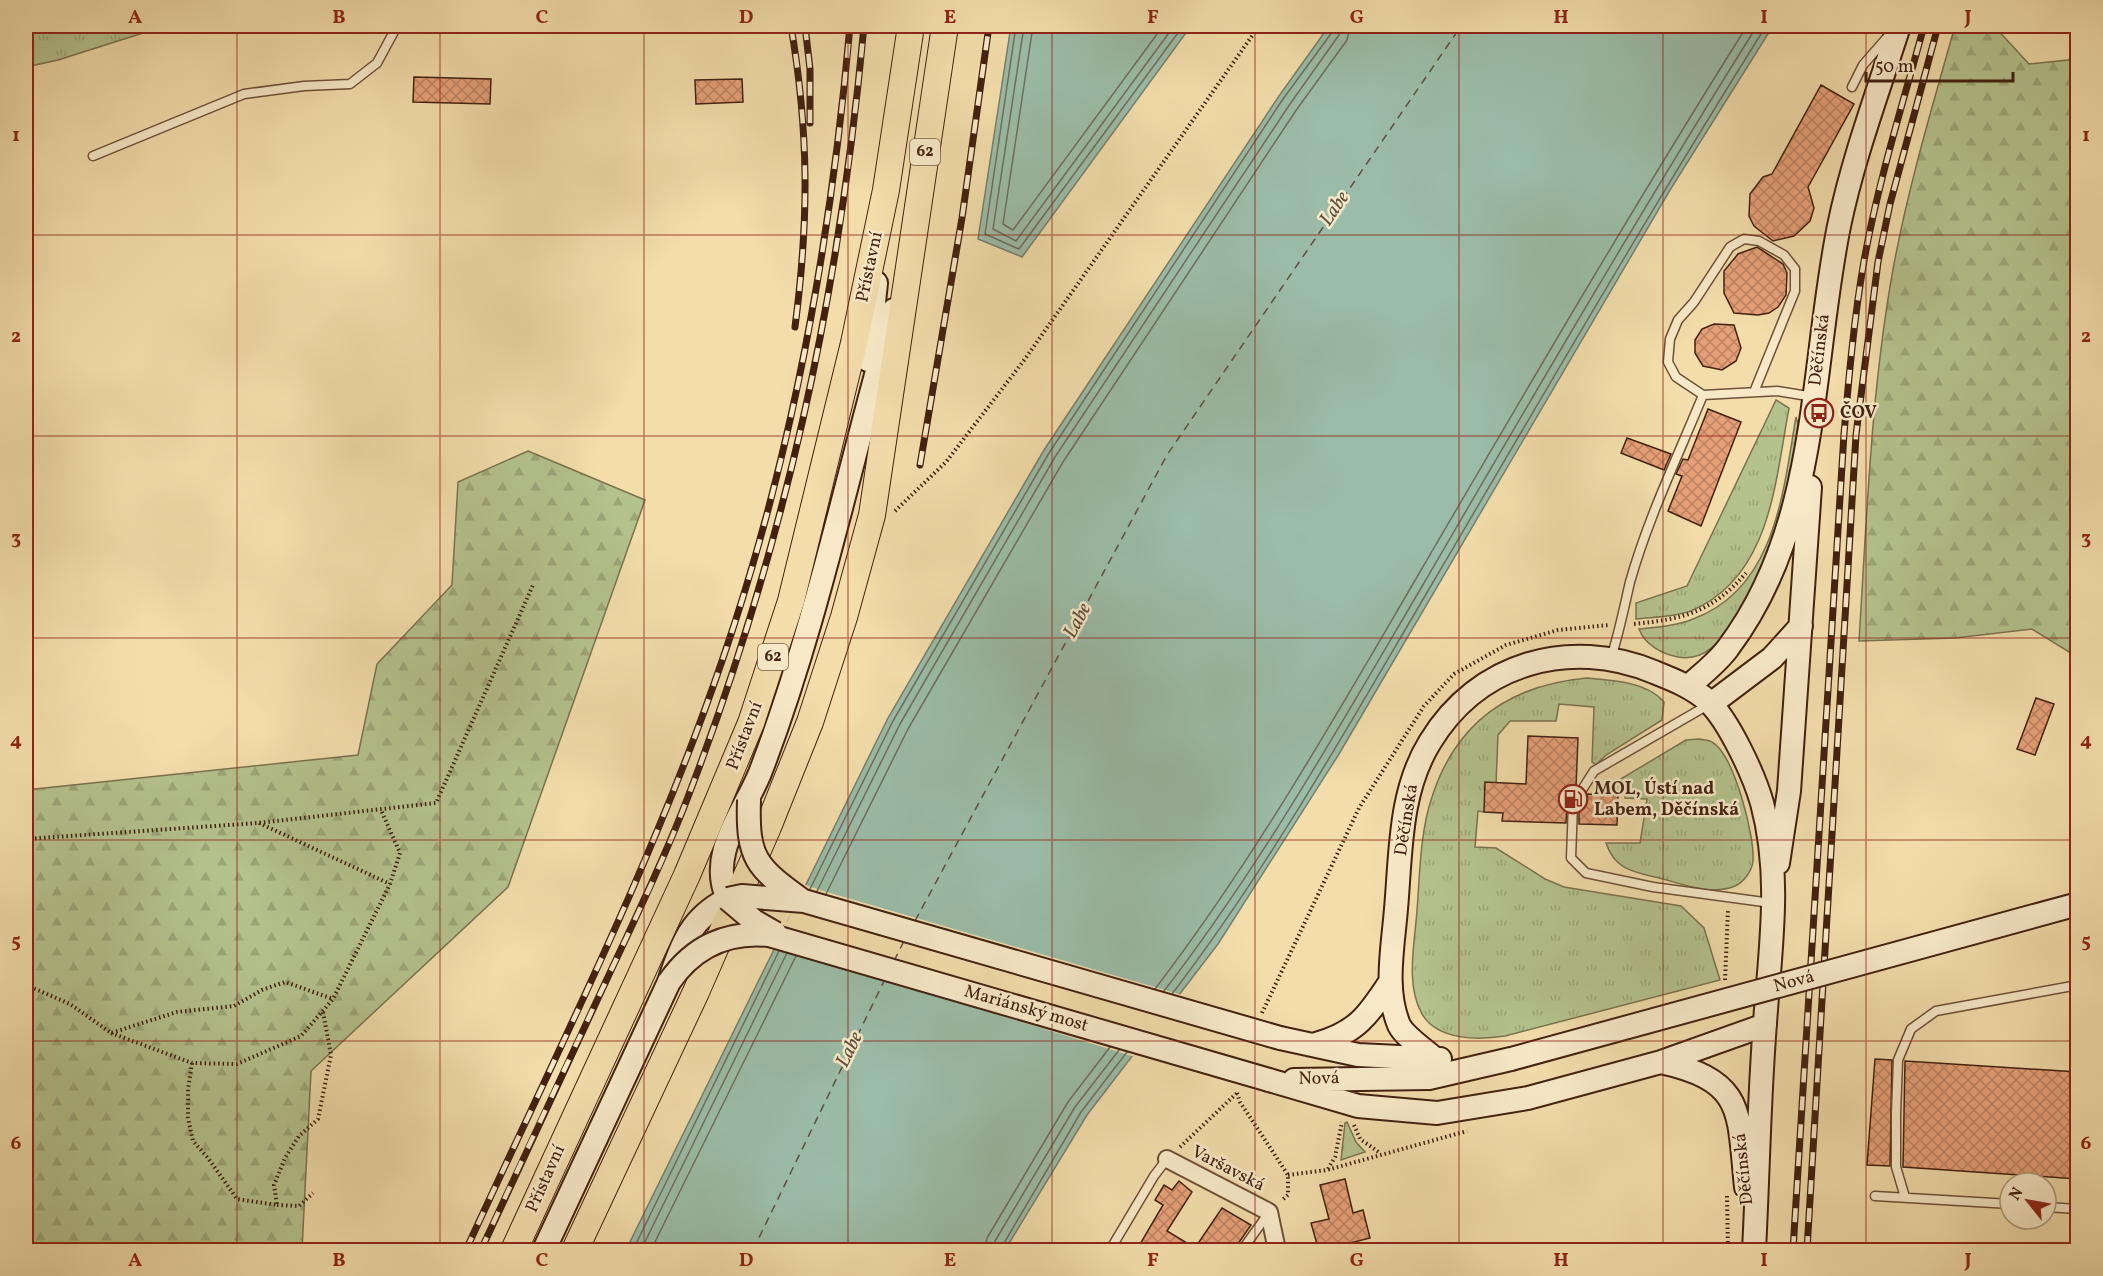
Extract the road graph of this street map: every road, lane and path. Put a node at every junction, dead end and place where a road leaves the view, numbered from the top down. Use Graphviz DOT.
graph roads {
  1 [pos="397,26"];
  2 [pos="911,26"];
  3 [pos="945,26"];
  4 [pos="1259,26"];
  5 [pos="1899,26"];
  6 [pos="1852,87"];
  7 [pos="93,156"];
  8 [pos="886,190"];
  9 [pos="910,254"];
  10 [pos="1754,392"];
  11 [pos="1703,395"];
  12 [pos="1815,397"];
  13 [pos="1810,438"];
  14 [pos="844,504"];
  15 [pos="892,514"];
  16 [pos="1750,569"];
  17 [pos="533,585"];
  18 [pos="1638,623"];
  19 [pos="1611,625"];
  20 [pos="1801,626"];
  21 [pos="1611,658"];
  22 [pos="1689,686"];
  23 [pos="1711,704"];
  24 [pos="749,800"];
  25 [pos="381,810"];
  26 [pos="258,823"];
  27 [pos="26,839"];
  28 [pos="390,884"];
  29 [pos="1775,897"];
  30 [pos="1729,898"];
  31 [pos="728,899"];
  32 [pos="804,902"];
  33 [pos="2078,904"];
  34 [pos="784,938"];
  35 [pos="1725,981"];
  36 [pos="669,982"];
  37 [pos="1389,982"];
  38 [pos="2078,985"];
  39 [pos="26,986"];
  40 [pos="333,999"];
  41 [pos="323,1011"];
  42 [pos="1261,1014"];
  43 [pos="1765,1025"];
  44 [pos="111,1033"];
  45 [pos="1313,1045"];
  46 [pos="1435,1059"];
  47 [pos="1511,1059"];
  48 [pos="1661,1062"];
  49 [pos="192,1063"];
  50 [pos="1269,1080"];
  51 [pos="1241,1082"];
  52 [pos="1237,1093"];
  53 [pos="1345,1114"];
  54 [pos="1353,1122"];
  55 [pos="1470,1130"];
  56 [pos="1381,1154"];
  57 [pos="1167,1160"];
  58 [pos="1327,1170"];
  59 [pos="1288,1175"];
  60 [pos="1727,1186"];
  61 [pos="313,1193"];
  62 [pos="1875,1196"];
  63 [pos="1905,1197"];
  64 [pos="1998,1203"];
  65 [pos="277,1205"];
  66 [pos="2058,1208"];
  67 [pos="2078,1209"];
  68 [pos="1269,1212"];
  69 [pos="513,1251"];
  70 [pos="544,1251"];
  71 [pos="575,1251"];
  72 [pos="1110,1251"];
  73 [pos="1242,1251"];
  74 [pos="1277,1251"];
  75 [pos="1728,1251"];
  76 [pos="1754,1251"];
  1 -- 7 [label="lane"];
  2 -- 8 [label="main road, Přístavní / 62"];
  3 -- 9 [label="main road, Přístavní / 62"];
  4 -- 15 [label="path"];
  5 -- 6 [label="lane"];
  5 -- 12 [label="street, Děčínská"];
  8 -- 14 [label="street, Přístavní"];
  8 -- 69 [label="main road, Přístavní / 62"];
  9 -- 14 [label="street, Přístavní"];
  9 -- 71 [label="main road, Přístavní / 62"];
  10 -- 11 [label="lane"];
  10 -- 11 [label="lane"];
  10 -- 12 [label="lane"];
  11 -- 21 [label="lane"];
  12 -- 13 [label="street, Děčínská"];
  13 -- 20 [label="street"];
  13 -- 22 [label="street, Děčínská"];
  14 -- 24 [label="street, Přístavní"];
  16 -- 18 [label="path"];
  17 -- 25 [label="path"];
  19 -- 42 [label="path"];
  20 -- 23 [label="street"];
  20 -- 29 [label="street"];
  21 -- 22 [label="street, Děčínská"];
  21 -- 37 [label="street, Děčínská"];
  22 -- 23 [label="street, Děčínská"];
  23 -- 29 [label="street, Děčínská"];
  23 -- 30 [label="lane"];
  24 -- 31 [label="street"];
  24 -- 32 [label="street, bridge"];
  25 -- 26 [label="path"];
  25 -- 28 [label="path"];
  26 -- 27 [label="path"];
  26 -- 28 [label="path"];
  28 -- 40 [label="path"];
  29 -- 30 [label="lane"];
  29 -- 43 [label="street, Děčínská"];
  30 -- 35 [label="path"];
  31 -- 32 [label="street, bridge"];
  31 -- 34 [label="street, Mariánský most, bridge"];
  31 -- 36 [label="street, bridge"];
  32 -- 45 [label="street, Nová, bridge"];
  33 -- 47 [label="street, Nová, bridge"];
  34 -- 36 [label="street, Mariánský most, bridge"];
  34 -- 50 [label="street, Mariánský most, bridge"];
  36 -- 70 [label="street, Přístavní"];
  37 -- 45 [label="street, Děčínská"];
  37 -- 46 [label="street, Děčínská"];
  38 -- 63 [label="lane"];
  39 -- 44 [label="path"];
  40 -- 41 [label="path"];
  40 -- 44 [label="path"];
  41 -- 49 [label="path"];
  41 -- 65 [label="path"];
  43 -- 48 [label="street, Děčínská"];
  43 -- 76 [label="street, Děčínská"];
  44 -- 49 [label="path"];
  45 -- 46 [label="street, Nová"];
  46 -- 47 [label="street, Nová"];
  47 -- 50 [label="street, Nová"];
  48 -- 50 [label="street, Děčínská"];
  48 -- 76 [label="street, Děčínská"];
  49 -- 65 [label="path"];
  51 -- 52 [label="path"];
  52 -- 57 [label="path"];
  52 -- 59 [label="path"];
  53 -- 58 [label="path"];
  54 -- 56 [label="path"];
  55 -- 56 [label="path"];
  56 -- 58 [label="path"];
  57 -- 68 [label="street, Varšavská"];
  57 -- 72 [label="lane"];
  58 -- 59 [label="path"];
  59 -- 68 [label="path"];
  60 -- 75 [label="path"];
  61 -- 65 [label="path"];
  62 -- 63 [label="lane"];
  63 -- 64 [label="lane"];
  66 -- 67 [label="lane"];
  68 -- 73 [label="lane"];
  68 -- 74 [label="street, Varšavská"];
}
